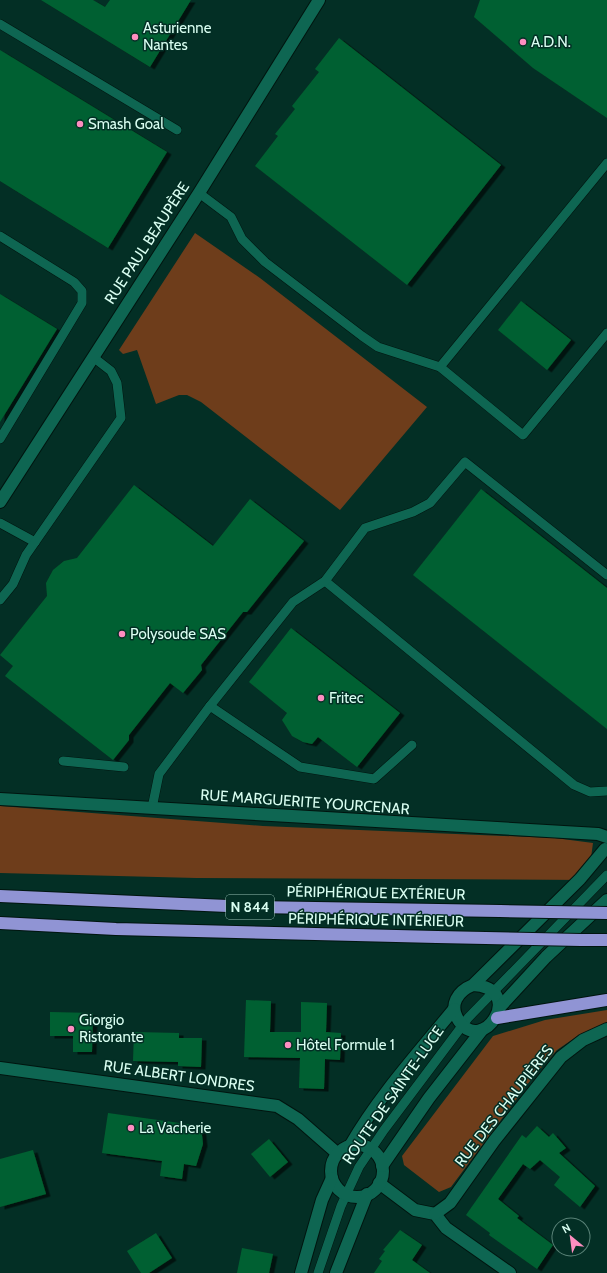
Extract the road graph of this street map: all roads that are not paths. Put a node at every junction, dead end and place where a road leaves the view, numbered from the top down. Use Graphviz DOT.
graph roads {
  1 [pos="319,0"];
  2 [pos="0,24"];
  3 [pos="177,130"];
  4 [pos="607,163"];
  5 [pos="198,192"];
  6 [pos="0,236"];
  7 [pos="607,333"];
  8 [pos="93,356"];
  9 [pos="440,367"];
  10 [pos="0,439"];
  11 [pos="0,502"];
  12 [pos="0,523"];
  13 [pos="35,542"];
  14 [pos="607,574"];
  15 [pos="325,581"];
  16 [pos="0,600"];
  17 [pos="210,706"];
  18 [pos="412,745"];
  19 [pos="63,762"];
  20 [pos="124,767"];
  21 [pos="607,791"];
  22 [pos="0,799"];
  23 [pos="152,808"];
  24 [pos="606,847"];
  25 [pos="607,874"];
  26 [pos="0,896"];
  27 [pos="607,900"];
  28 [pos="607,913"];
  29 [pos="0,923"];
  30 [pos="607,940"];
  31 [pos="473,985"];
  32 [pos="493,992"];
  33 [pos="607,1000"];
  34 [pos="454,1009"];
  35 [pos="498,1013"];
  36 [pos="463,1025"];
  37 [pos="607,1029"];
  38 [pos="482,1030"];
  39 [pos="0,1068"];
  40 [pos="350,1146"];
  41 [pos="371,1149"];
  42 [pos="338,1154"];
  43 [pos="382,1166"];
  44 [pos="332,1178"];
  45 [pos="379,1183"];
  46 [pos="346,1194"];
  47 [pos="367,1194"];
  48 [pos="435,1214"];
  49 [pos="300,1273"];
  50 [pos="318,1273"];
  51 [pos="336,1273"];
  52 [pos="510,1273"];
  1 -- 5 [label="street, RUE PAUL BEAUPÈRE"];
  2 -- 3 [label="lane"];
  4 -- 9 [label="lane"];
  5 -- 8 [label="street, RUE PAUL BEAUPÈRE"];
  5 -- 9 [label="lane"];
  6 -- 10 [label="lane"];
  7 -- 9 [label="lane"];
  8 -- 11 [label="street, RUE PAUL BEAUPÈRE"];
  8 -- 13 [label="lane"];
  12 -- 13 [label="lane"];
  13 -- 16 [label="lane"];
  14 -- 15 [label="lane"];
  15 -- 17 [label="lane"];
  15 -- 21 [label="lane"];
  17 -- 18 [label="lane"];
  17 -- 23 [label="lane"];
  19 -- 20 [label="lane"];
  22 -- 23 [label="street, RUE MARGUERITE YOURCENAR"];
  23 -- 24 [label="street, RUE MARGUERITE YOURCENAR"];
  24 -- 31 [label="street, ROUTE DE SAINTE-LUCE"];
  25 -- 32 [label="lane, ROUTE DE SAINTE-LUCE"];
  26 -- 28 [label="highway, PÉRIPHÉRIQUE EXTÉRIEUR / N 844, bridge"];
  27 -- 35 [label="street, ROUTE DE SAINTE-LUCE"];
  29 -- 30 [label="highway, PÉRIPHÉRIQUE INTÉRIEUR / N 844, bridge"];
  31 -- 32 [label="street"];
  31 -- 34 [label="street, ROUTE DE SAINTE-LUCE"];
  32 -- 35 [label="street"];
  32 -- 36 [label="lane, ROUTE DE SAINTE-LUCE"];
  33 -- 35 [label="highway"];
  34 -- 36 [label="street, ROUTE DE SAINTE-LUCE"];
  34 -- 40 [label="street, ROUTE DE SAINTE-LUCE"];
  35 -- 38 [label="street, ROUTE DE SAINTE-LUCE"];
  36 -- 38 [label="street, ROUTE DE SAINTE-LUCE"];
  36 -- 41 [label="lane, ROUTE DE SAINTE-LUCE"];
  37 -- 48 [label="street, RUE DES CHAUPIÈRES"];
  38 -- 43 [label="street, ROUTE DE SAINTE-LUCE"];
  39 -- 42 [label="street, RUE ALBERT LONDRES"];
  40 -- 41 [label="street"];
  40 -- 42 [label="street"];
  41 -- 43 [label="street"];
  41 -- 46 [label="lane, ROUTE DE SAINTE-LUCE"];
  42 -- 44 [label="street, ROUTE DE SAINTE-LUCE"];
  43 -- 45 [label="street"];
  44 -- 46 [label="street"];
  44 -- 49 [label="street, ROUTE DE SAINTE-LUCE"];
  45 -- 47 [label="street"];
  45 -- 48 [label="street"];
  46 -- 47 [label="street"];
  46 -- 50 [label="lane, ROUTE DE SAINTE-LUCE"];
  47 -- 51 [label="street"];
  48 -- 52 [label="street"];
}
